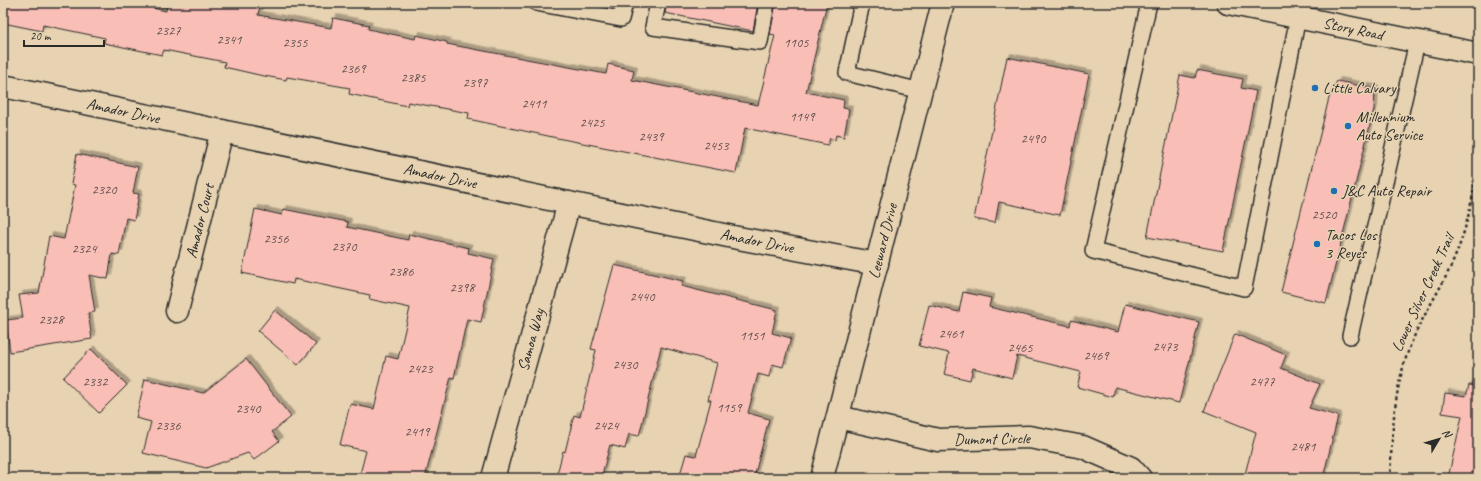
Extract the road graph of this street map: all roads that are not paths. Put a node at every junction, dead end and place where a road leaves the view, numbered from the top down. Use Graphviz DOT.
graph roads {
  1 [pos="536,3"];
  2 [pos="625,3"];
  3 [pos="658,3"];
  4 [pos="768,3"];
  5 [pos="862,3"];
  6 [pos="943,3"];
  7 [pos="1149,3"];
  8 [pos="1228,3"];
  9 [pos="1298,18"];
  10 [pos="1417,42"];
  11 [pos="1478,54"];
  12 [pos="3,86"];
  13 [pos="921,91"];
  14 [pos="222,131"];
  15 [pos="569,203"];
  16 [pos="877,264"];
  17 [pos="177,311"];
  18 [pos="1350,336"];
  19 [pos="838,417"];
  20 [pos="493,478"];
  21 [pos="822,478"];
  22 [pos="1140,478"];
  1 -- 2 [label="lane"];
  3 -- 4 [label="lane"];
  5 -- 13 [label="lane"];
  6 -- 13 [label="street, Leeward Drive"];
  7 -- 9 [label="lane"];
  8 -- 9 [label="street, Story Road"];
  9 -- 10 [label="street, Story Road"];
  10 -- 11 [label="street, Story Road"];
  10 -- 18 [label="lane"];
  12 -- 14 [label="street, Amador Drive"];
  13 -- 16 [label="street, Leeward Drive"];
  14 -- 15 [label="street, Amador Drive"];
  14 -- 17 [label="street, Amador Court"];
  15 -- 16 [label="street, Amador Drive"];
  15 -- 20 [label="street, Samoa Way"];
  16 -- 19 [label="street, Leeward Drive"];
  19 -- 21 [label="street, Leeward Drive"];
  19 -- 22 [label="street, Dumont Circle"];
}
